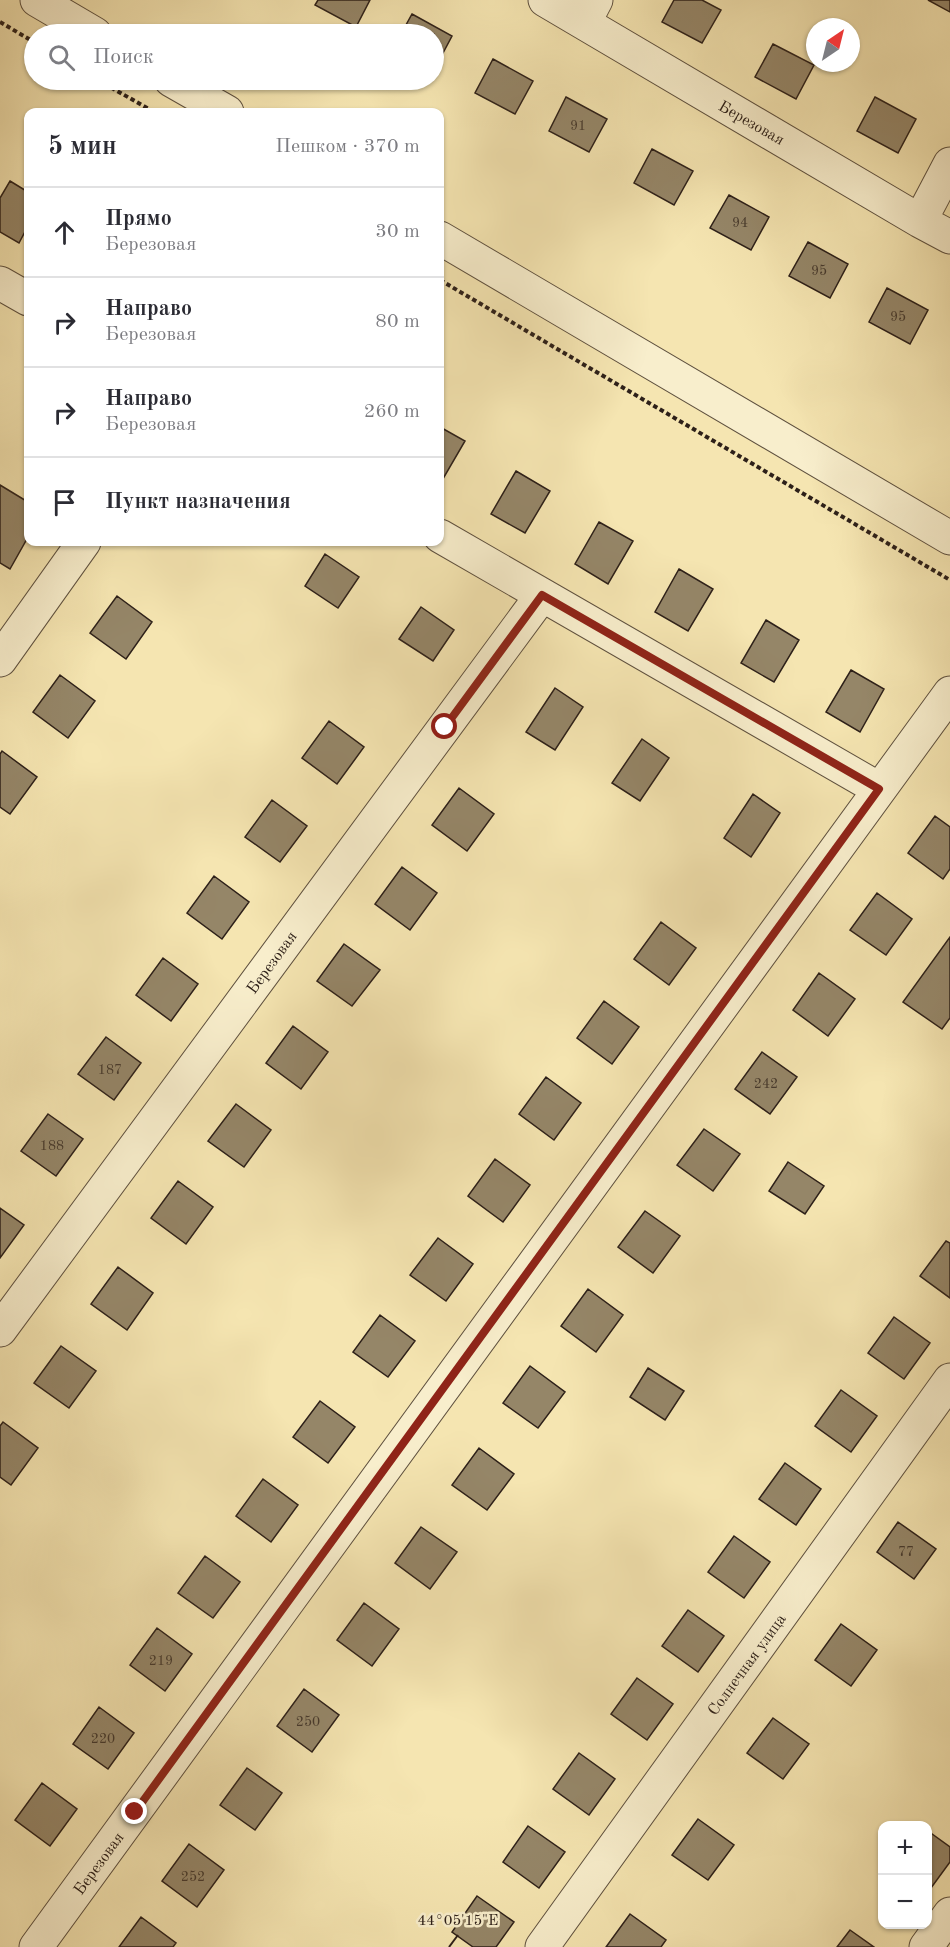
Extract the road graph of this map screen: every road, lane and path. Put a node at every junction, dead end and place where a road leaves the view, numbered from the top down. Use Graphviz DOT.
graph roads {
  1 [pos="37,0"];
  2 [pos="545,0"];
  3 [pos="590,11"];
  4 [pos="0,22"];
  5 [pos="78,24"];
  6 [pos="24,36"];
  7 [pos="116,90"];
  8 [pos="188,90"];
  9 [pos="147,108"];
  10 [pos="220,108"];
  11 [pos="950,164"];
  12 [pos="920,221"];
  13 [pos="950,237"];
  14 [pos="444,240"];
  15 [pos="444,282"];
  16 [pos="0,283"];
  17 [pos="24,297"];
  18 [pos="444,538"];
  19 [pos="950,538"];
  20 [pos="81,546"];
  21 [pos="950,580"];
  22 [pos="542,595"];
  23 [pos="0,660"];
  24 [pos="950,693"];
  25 [pos="879,789"];
  26 [pos="0,1330"];
  27 [pos="950,1380"];
  28 [pos="950,1914"];
  29 [pos="36,1947"];
  30 [pos="542,1947"];
  31 [pos="926,1947"];
  1 -- 5 [label="street"];
  2 -- 3 [label="street, Березовая"];
  3 -- 12 [label="street, Березовая"];
  4 -- 6 [label="path"];
  7 -- 9 [label="path"];
  8 -- 10 [label="street"];
  11 -- 12 [label="street"];
  12 -- 13 [label="street, Березовая"];
  14 -- 19 [label="street"];
  15 -- 21 [label="path"];
  16 -- 17 [label="street"];
  18 -- 22 [label="street"];
  20 -- 23 [label="street"];
  22 -- 25 [label="street"];
  22 -- 26 [label="street, Березовая"];
  24 -- 25 [label="street, Березовая"];
  25 -- 29 [label="street, Березовая"];
  27 -- 30 [label="street, Солнечная улица"];
  28 -- 31 [label="street"];
}
